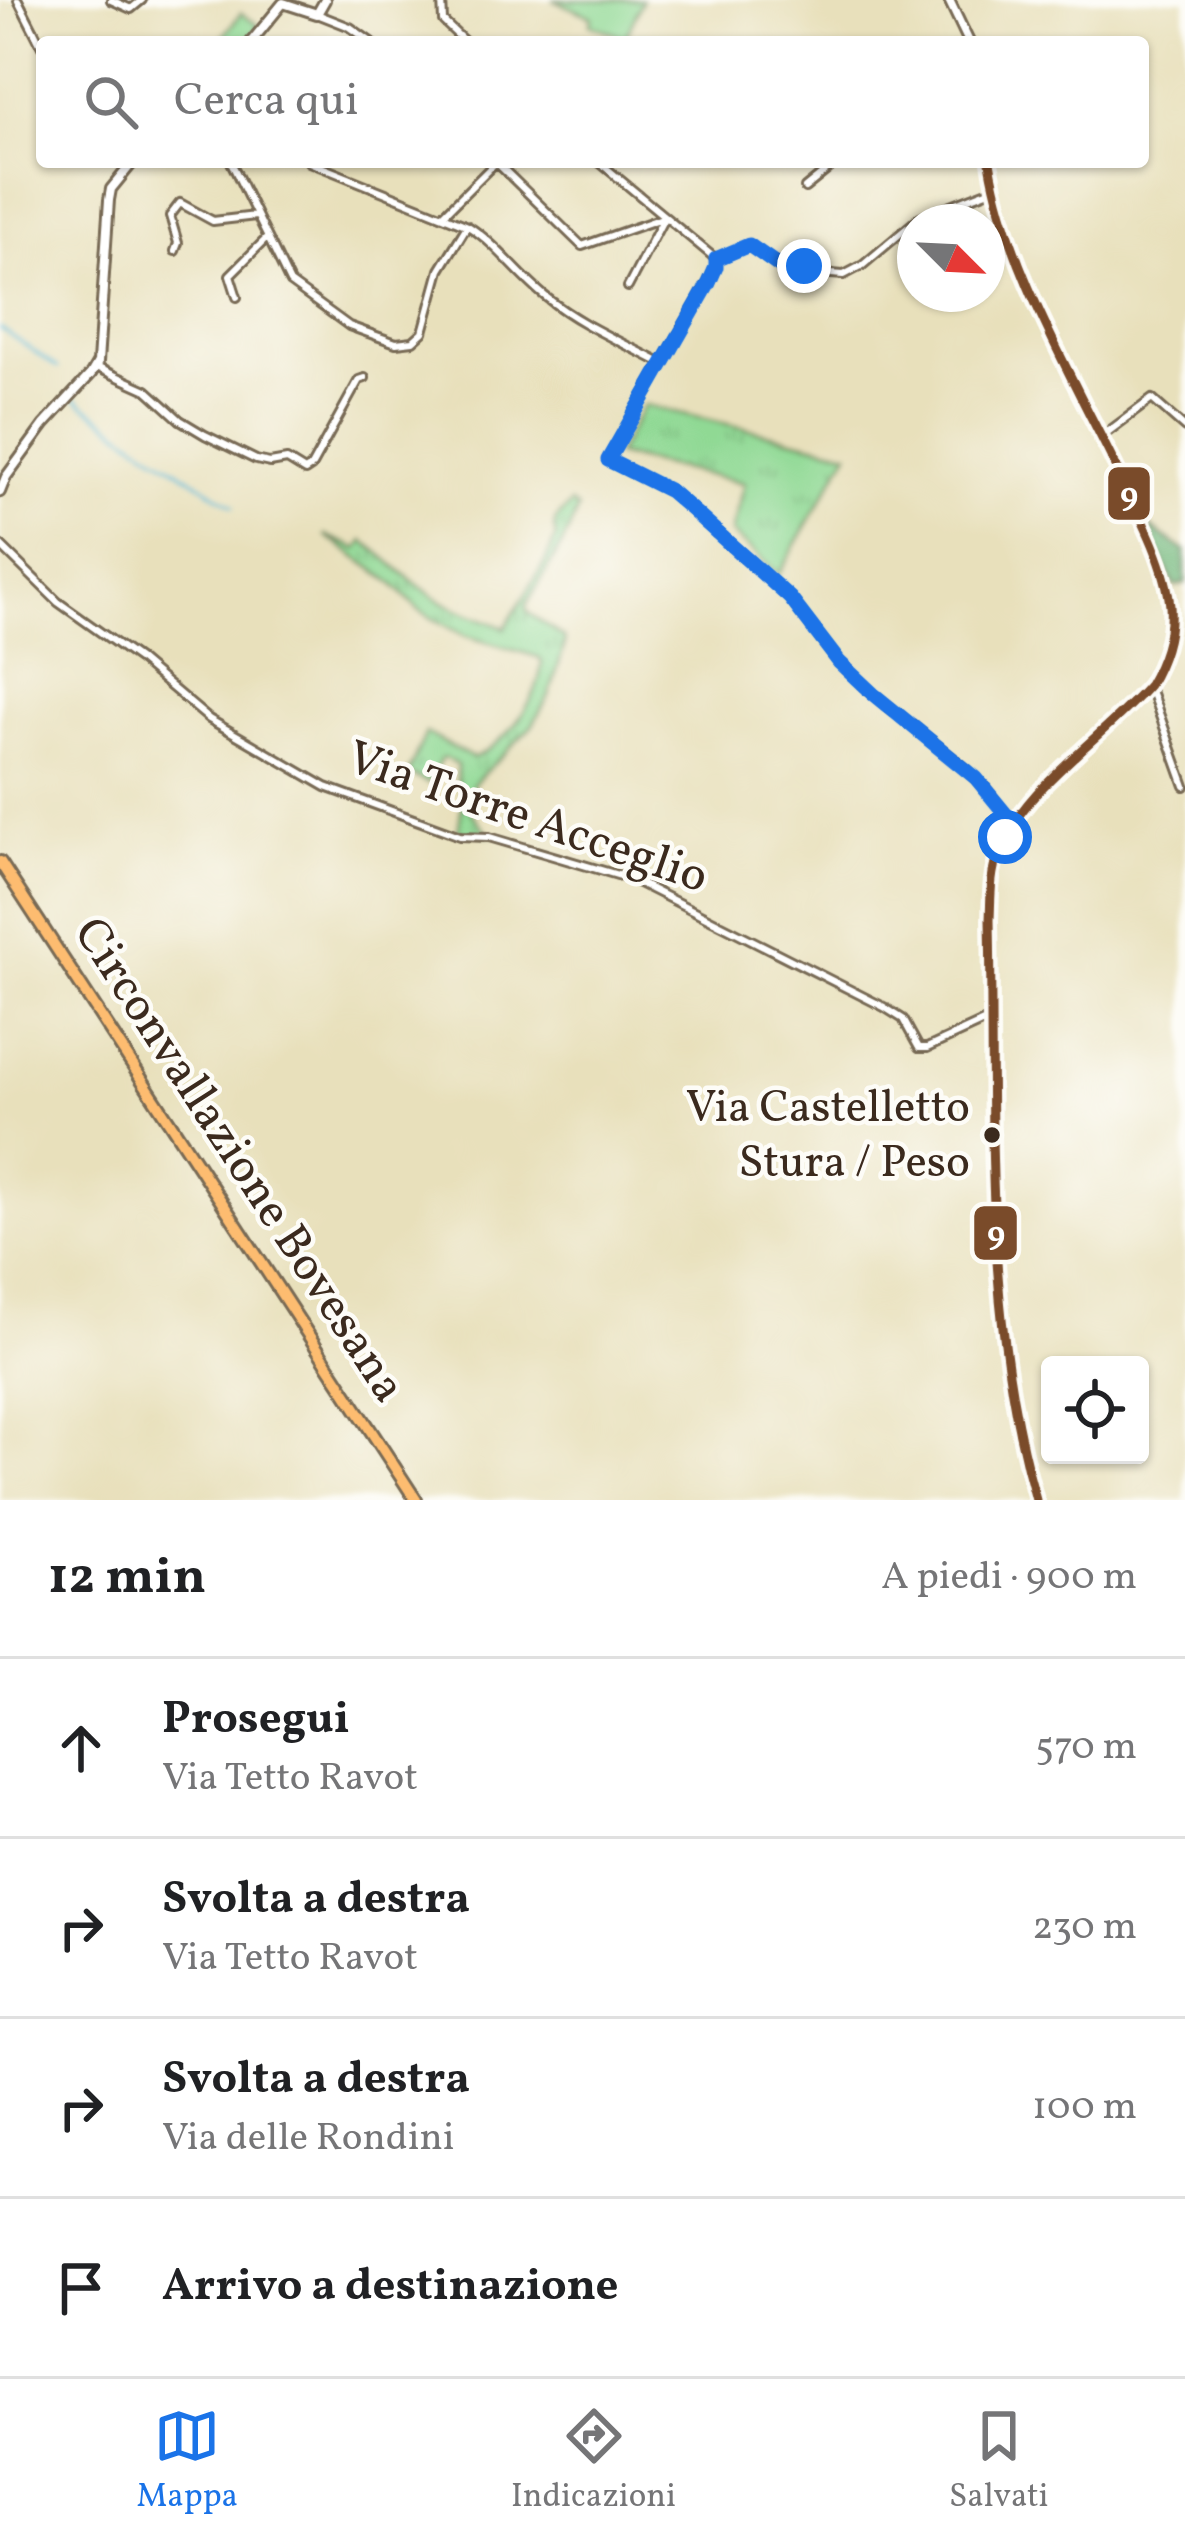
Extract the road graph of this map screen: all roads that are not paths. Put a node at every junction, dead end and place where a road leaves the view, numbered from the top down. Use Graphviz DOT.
graph roads {
  1 [pos="18,0"];
  2 [pos="111,0"];
  3 [pos="142,0"];
  4 [pos="326,0"];
  5 [pos="442,0"];
  6 [pos="949,0"];
  7 [pos="280,2"];
  8 [pos="316,14"];
  9 [pos="36,36"];
  10 [pos="255,36"];
  11 [pos="363,36"];
  12 [pos="459,36"];
  13 [pos="966,36"];
  14 [pos="128,168"];
  15 [pos="234,168"];
  16 [pos="324,168"];
  17 [pos="490,168"];
  18 [pos="502,168"];
  19 [pos="606,168"];
  20 [pos="830,168"];
  21 [pos="991,168"];
  22 [pos="805,188"];
  23 [pos="995,188"];
  24 [pos="443,215"];
  25 [pos="256,216"];
  26 [pos="665,217"];
  27 [pos="467,226"];
  28 [pos="266,238"];
  29 [pos="175,251"];
  30 [pos="716,259"];
  31 [pos="628,287"];
  32 [pos="237,297"];
  33 [pos="663,364"];
  34 [pos="96,367"];
  35 [pos="365,378"];
  36 [pos="1185,428"];
  37 [pos="1101,436"];
  38 [pos="0,492"];
  39 [pos="0,545"];
  40 [pos="1149,685"];
  41 [pos="1185,786"];
  42 [pos="1013,823"];
  43 [pos="0,862"];
  44 [pos="992,1018"];
  45 [pos="416,1500"];
  46 [pos="1036,1500"];
  1 -- 9 [label="street"];
  2 -- 3 [label="street"];
  4 -- 8 [label="street"];
  5 -- 12 [label="street"];
  6 -- 13 [label="street"];
  7 -- 8 [label="street"];
  7 -- 10 [label="street"];
  8 -- 11 [label="street"];
  14 -- 34 [label="street"];
  15 -- 25 [label="street"];
  16 -- 24 [label="street"];
  17 -- 24 [label="street"];
  18 -- 26 [label="street"];
  19 -- 26 [label="street"];
  20 -- 22 [label="street"];
  21 -- 23 [label="street"];
  23 -- 30 [label="street"];
  23 -- 37 [label="street"];
  24 -- 27 [label="street"];
  25 -- 28 [label="street"];
  25 -- 29 [label="street"];
  26 -- 30 [label="street"];
  26 -- 31 [label="street"];
  27 -- 28 [label="street"];
  27 -- 33 [label="street"];
  28 -- 32 [label="street"];
  30 -- 33 [label="street"];
  33 -- 42 [label="street"];
  34 -- 35 [label="street"];
  34 -- 38 [label="street"];
  36 -- 37 [label="street"];
  37 -- 40 [label="street"];
  39 -- 44 [label="street, Via Torre Acceglio"];
  40 -- 41 [label="street"];
  40 -- 42 [label="street"];
  42 -- 44 [label="street"];
  43 -- 45 [label="main road, Circonvallazione Bovesana"];
  44 -- 46 [label="street"];
}
